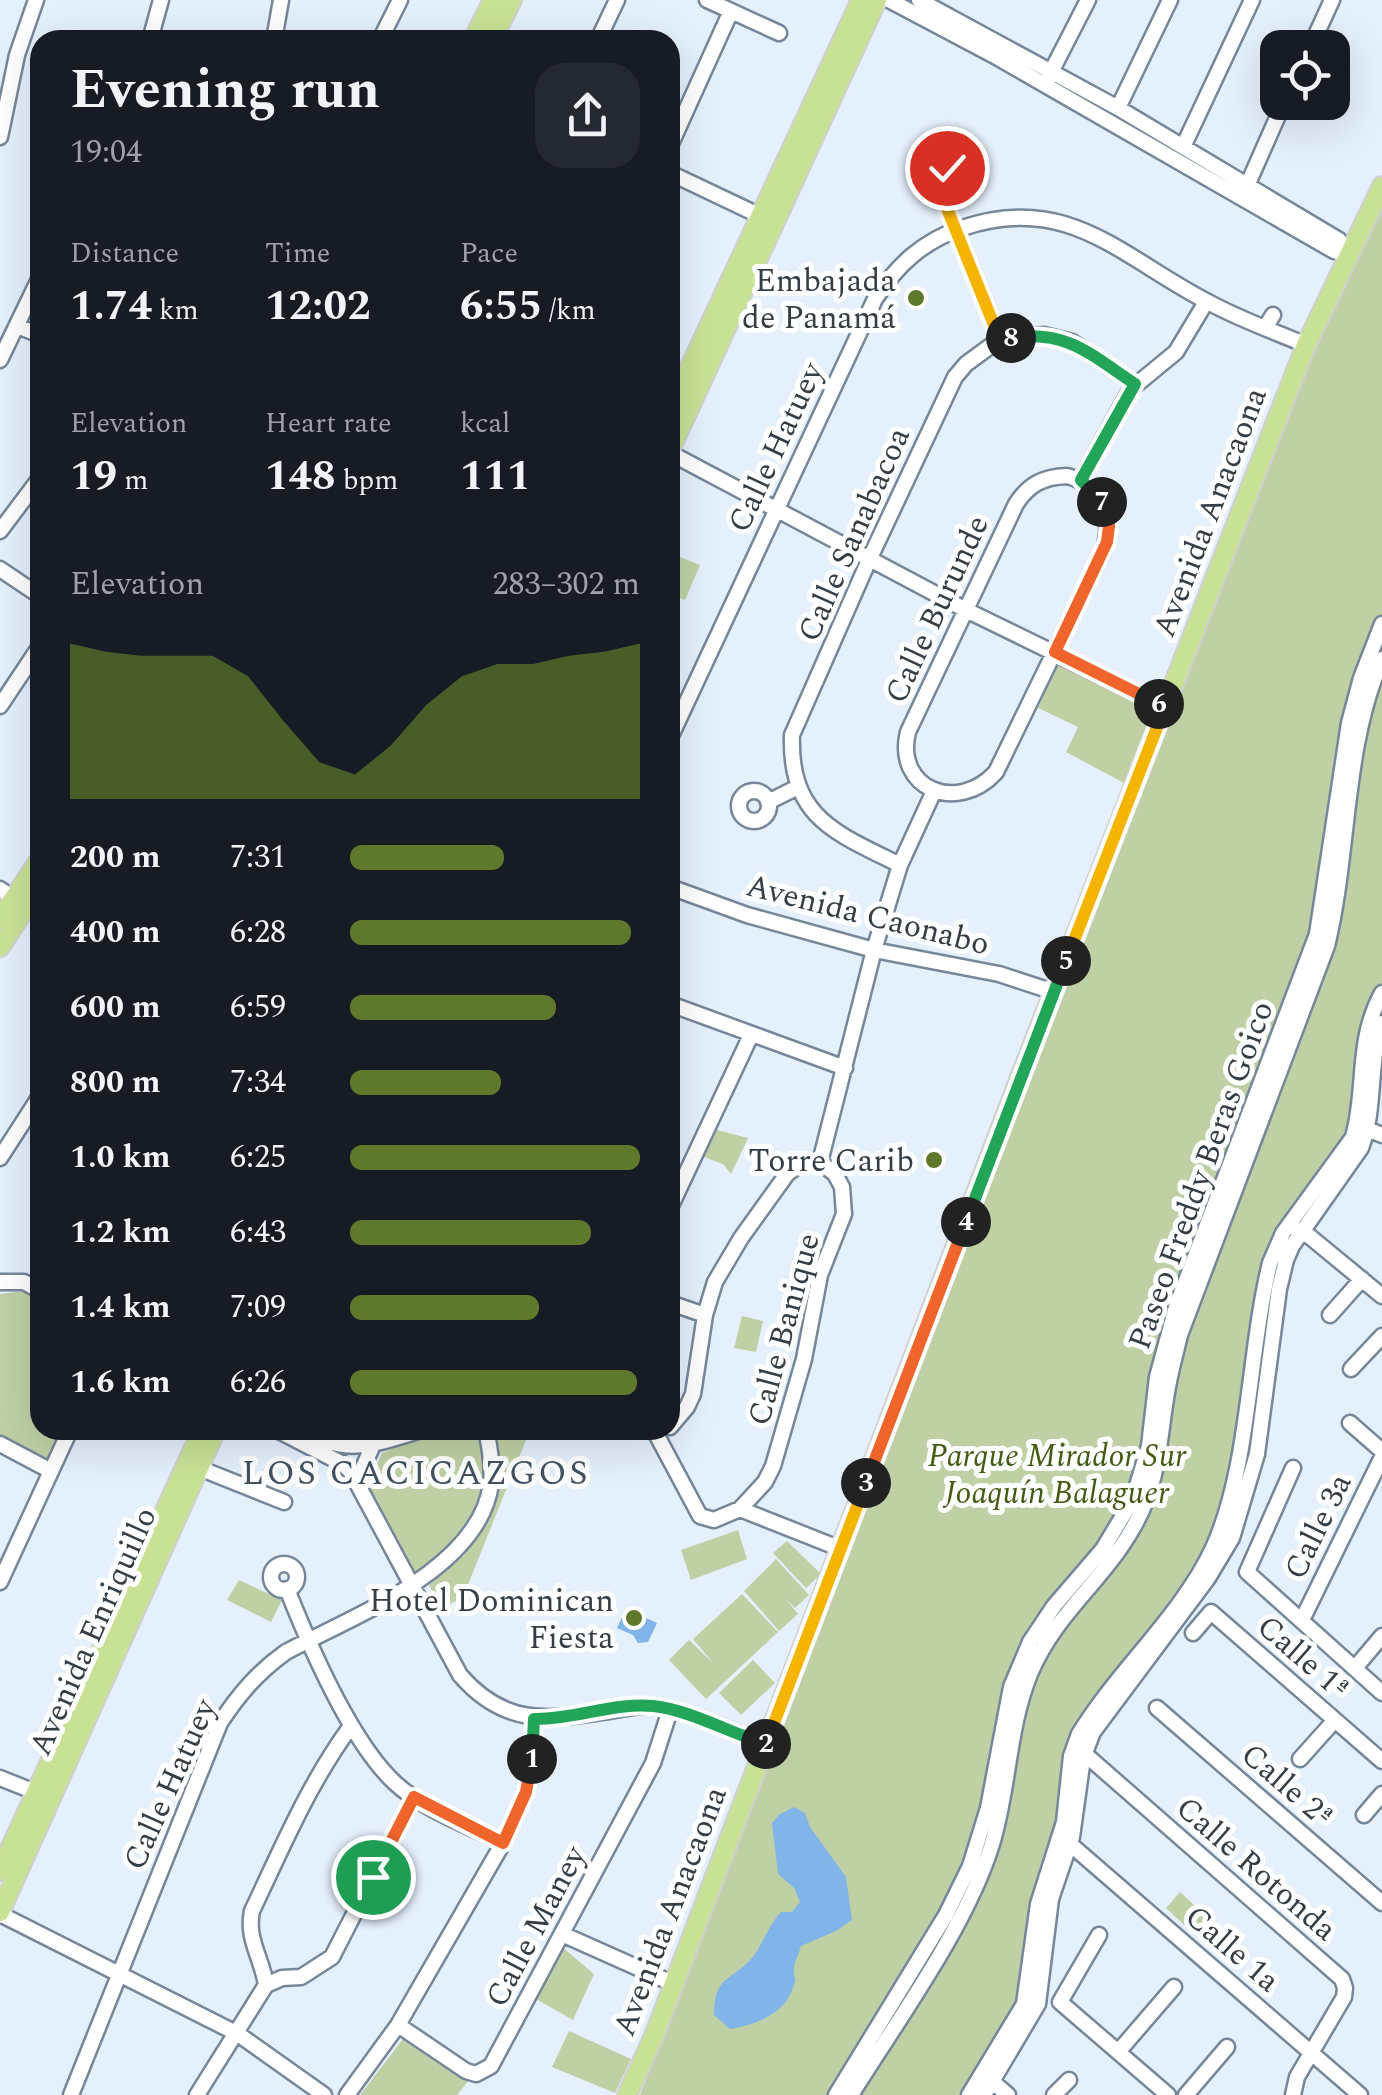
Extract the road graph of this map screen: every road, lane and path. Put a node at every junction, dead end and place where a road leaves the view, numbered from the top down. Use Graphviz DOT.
graph roads {
  1 [pos="36,0"];
  2 [pos="161,0"];
  3 [pos="280,0"];
  4 [pos="493,0"];
  5 [pos="512,0"];
  6 [pos="617,0"];
  7 [pos="708,0"];
  8 [pos="861,0"];
  9 [pos="876,0"];
  10 [pos="889,0"];
  11 [pos="919,0"];
  12 [pos="1088,0"];
  13 [pos="1170,0"];
  14 [pos="1252,0"];
  15 [pos="1332,0"];
  16 [pos="397,1"];
  17 [pos="732,12"];
  18 [pos="153,30"];
  19 [pos="276,30"];
  20 [pos="384,30"];
  21 [pos="478,30"];
  22 [pos="497,30"];
  23 [pos="603,30"];
  24 [pos="1318,30"];
  25 [pos="779,33"];
  26 [pos="1048,78"];
  27 [pos="1118,108"];
  28 [pos="1276,120"];
  29 [pos="680,124"];
  30 [pos="0,138"];
  31 [pos="1183,147"];
  32 [pos="680,178"];
  33 [pos="938,186"];
  34 [pos="1247,186"];
  35 [pos="1382,186"];
  36 [pos="767,219"];
  37 [pos="955,230"];
  38 [pos="1350,254"];
  39 [pos="30,299"];
  40 [pos="1206,302"];
  41 [pos="17,326"];
  42 [pos="30,332"];
  43 [pos="1000,340"];
  44 [pos="1306,345"];
  45 [pos="0,360"];
  46 [pos="1135,384"];
  47 [pos="680,390"];
  48 [pos="680,428"];
  49 [pos="680,457"];
  50 [pos="1081,480"];
  51 [pos="30,492"];
  52 [pos="776,510"];
  53 [pos="0,532"];
  54 [pos="869,560"];
  55 [pos="0,569"];
  56 [pos="30,589"];
  57 [pos="964,609"];
  58 [pos="1382,624"];
  59 [pos="1055,652"];
  60 [pos="1382,659"];
  61 [pos="30,661"];
  62 [pos="0,706"];
  63 [pos="1165,707"];
  64 [pos="680,716"];
  65 [pos="798,787"];
  66 [pos="939,792"];
  67 [pos="768,802"];
  68 [pos="900,865"];
  69 [pos="680,891"];
  70 [pos="20,902"];
  71 [pos="0,920"];
  72 [pos="0,947"];
  73 [pos="874,950"];
  74 [pos="1054,992"];
  75 [pos="1382,994"];
  76 [pos="680,1008"];
  77 [pos="1382,1024"];
  78 [pos="750,1035"];
  79 [pos="845,1068"];
  80 [pos="30,1112"];
  81 [pos="1367,1130"];
  82 [pos="1382,1135"];
  83 [pos="0,1158"];
  84 [pos="820,1162"];
  85 [pos="680,1186"];
  86 [pos="1286,1228"];
  87 [pos="1303,1231"];
  88 [pos="1362,1279"];
  89 [pos="0,1282"];
  90 [pos="30,1283"];
  91 [pos="1382,1296"];
  92 [pos="680,1306"];
  93 [pos="705,1314"];
  94 [pos="1330,1314"];
  95 [pos="1382,1336"];
  96 [pos="1350,1370"];
  97 [pos="680,1414"];
  98 [pos="1350,1423"];
  99 [pos="65,1440"];
  100 [pos="198,1440"];
  101 [pos="212,1440"];
  102 [pos="297,1440"];
  103 [pos="326,1440"];
  104 [pos="389,1440"];
  105 [pos="488,1440"];
  106 [pos="666,1440"];
  107 [pos="0,1444"];
  108 [pos="373,1445"];
  109 [pos="1382,1454"];
  110 [pos="199,1468"];
  111 [pos="1293,1468"];
  112 [pos="51,1471"];
  113 [pos="357,1481"];
  114 [pos="284,1502"];
  115 [pos="740,1509"];
  116 [pos="842,1549"];
  117 [pos="0,1582"];
  118 [pos="412,1585"];
  119 [pos="286,1589"];
  120 [pos="1302,1620"];
  121 [pos="1193,1633"];
  122 [pos="1382,1636"];
  123 [pos="307,1640"];
  124 [pos="1355,1668"];
  125 [pos="92,1686"];
  126 [pos="1382,1692"];
  127 [pos="1158,1708"];
  128 [pos="670,1710"];
  129 [pos="534,1719"];
  130 [pos="1335,1720"];
  131 [pos="351,1726"];
  132 [pos="766,1744"];
  133 [pos="1079,1749"];
  134 [pos="1300,1759"];
  135 [pos="1382,1761"];
  136 [pos="0,1778"];
  137 [pos="35,1792"];
  138 [pos="1382,1794"];
  139 [pos="414,1797"];
  140 [pos="1364,1814"];
  141 [pos="503,1843"];
  142 [pos="1070,1844"];
  143 [pos="0,1872"];
  144 [pos="1382,1904"];
  145 [pos="0,1913"];
  146 [pos="562,1934"];
  147 [pos="1100,1935"];
  148 [pos="120,1973"];
  149 [pos="674,1984"];
  150 [pos="266,1985"];
  151 [pos="1174,1988"];
  152 [pos="398,2025"];
  153 [pos="238,2034"];
  154 [pos="1227,2047"];
  155 [pos="1118,2052"];
  156 [pos="1311,2052"];
  157 [pos="989,2078"];
  158 [pos="1068,2080"];
  159 [pos="71,2095"];
  160 [pos="198,2095"];
  161 [pos="324,2095"];
  162 [pos="348,2095"];
  163 [pos="627,2095"];
  164 [pos="836,2095"];
  165 [pos="851,2095"];
  166 [pos="969,2095"];
  167 [pos="984,2095"];
  168 [pos="1008,2095"];
  169 [pos="1054,2095"];
  170 [pos="1168,2095"];
  171 [pos="1186,2095"];
  172 [pos="1293,2095"];
  173 [pos="1360,2095"];
  1 -- 30 [label="street"];
  2 -- 18 [label="street"];
  3 -- 19 [label="street"];
  4 -- 21 [label="main road"];
  5 -- 22 [label="main road"];
  6 -- 23 [label="street"];
  7 -- 17 [label="street"];
  8 -- 36 [label="main road"];
  9 -- 36 [label="main road"];
  10 -- 26 [label="street"];
  11 -- 26 [label="street"];
  12 -- 26 [label="street"];
  13 -- 27 [label="street"];
  14 -- 31 [label="street"];
  15 -- 24 [label="street"];
  16 -- 20 [label="street"];
  17 -- 25 [label="street"];
  17 -- 29 [label="street"];
  26 -- 27 [label="street"];
  26 -- 38 [label="street"];
  27 -- 31 [label="street"];
  28 -- 34 [label="street"];
  31 -- 34 [label="street"];
  32 -- 36 [label="street"];
  33 -- 37 [label="street"];
  34 -- 38 [label="street"];
  35 -- 38 [label="main road, Avenida Anacaona"];
  36 -- 47 [label="main road"];
  36 -- 48 [label="main road"];
  37 -- 40 [label="street, Calle Hatuey"];
  37 -- 43 [label="street"];
  37 -- 52 [label="street, Calle Hatuey"];
  38 -- 44 [label="main road, Avenida Anacaona"];
  39 -- 41 [label="street"];
  40 -- 44 [label="street, Calle Hatuey"];
  40 -- 46 [label="street"];
  41 -- 42 [label="street"];
  41 -- 45 [label="street"];
  43 -- 46 [label="street"];
  43 -- 54 [label="street, Calle Sanabacoa"];
  44 -- 63 [label="main road, Avenida Anacaona"];
  46 -- 50 [label="street"];
  49 -- 52 [label="street"];
  50 -- 57 [label="street, Calle Burunde"];
  50 -- 59 [label="street"];
  51 -- 53 [label="street"];
  52 -- 54 [label="street"];
  52 -- 64 [label="street, Calle Hatuey"];
  54 -- 57 [label="street"];
  54 -- 65 [label="street, Calle Sanabacoa"];
  55 -- 56 [label="street"];
  57 -- 59 [label="street"];
  57 -- 66 [label="street, Calle Burunde"];
  58 -- 164 [label="street, Paseo Freddy Beras Goico"];
  59 -- 63 [label="street"];
  59 -- 66 [label="street"];
  60 -- 165 [label="street, Paseo Freddy Beras Goico"];
  61 -- 62 [label="street"];
  63 -- 74 [label="main road, Avenida Anacaona"];
  65 -- 67 [label="street"];
  65 -- 68 [label="street"];
  66 -- 68 [label="street"];
  68 -- 73 [label="street"];
  69 -- 73 [label="street, Avenida Caonabo"];
  70 -- 71 [label="main road"];
  70 -- 72 [label="main road"];
  73 -- 74 [label="street, Avenida Caonabo"];
  73 -- 79 [label="street"];
  74 -- 116 [label="main road, Avenida Anacaona"];
  75 -- 86 [label="street"];
  76 -- 78 [label="street"];
  77 -- 81 [label="street"];
  78 -- 79 [label="street"];
  78 -- 85 [label="street"];
  79 -- 84 [label="street"];
  80 -- 83 [label="street"];
  81 -- 82 [label="street"];
  81 -- 87 [label="street"];
  84 -- 93 [label="street"];
  84 -- 115 [label="street, Calle Banique"];
  86 -- 87 [label="street"];
  86 -- 133 [label="street"];
  87 -- 88 [label="street"];
  87 -- 133 [label="street"];
  88 -- 91 [label="street"];
  88 -- 94 [label="street"];
  89 -- 90 [label="street"];
  92 -- 93 [label="street"];
  93 -- 97 [label="street"];
  95 -- 96 [label="street"];
  98 -- 109 [label="street"];
  99 -- 112 [label="street"];
  100 -- 125 [label="main road, Avenida Enriquillo"];
  101 -- 110 [label="main road, Avenida Enriquillo"];
  102 -- 113 [label="street"];
  103 -- 108 [label="street"];
  104 -- 108 [label="street"];
  105 -- 118 [label="street, Calle Hatuey"];
  106 -- 115 [label="street"];
  107 -- 112 [label="street"];
  108 -- 113 [label="street"];
  109 -- 120 [label="street, Calle 3a"];
  110 -- 114 [label="street"];
  110 -- 125 [label="main road, Avenida Enriquillo"];
  111 -- 120 [label="street"];
  112 -- 117 [label="street"];
  113 -- 118 [label="street"];
  115 -- 116 [label="street"];
  116 -- 132 [label="main road, Avenida Anacaona"];
  118 -- 123 [label="street, Calle Hatuey"];
  118 -- 129 [label="street"];
  119 -- 123 [label="street"];
  120 -- 124 [label="street"];
  121 -- 130 [label="street, Calle 1ª"];
  122 -- 124 [label="street"];
  123 -- 131 [label="street"];
  123 -- 148 [label="street, Calle Hatuey"];
  124 -- 126 [label="street"];
  125 -- 137 [label="main road, Avenida Enriquillo"];
  125 -- 145 [label="main road, Avenida Enriquillo"];
  127 -- 144 [label="street, Calle 2ª"];
  128 -- 129 [label="street"];
  128 -- 132 [label="street"];
  128 -- 146 [label="street, Calle Maney"];
  129 -- 141 [label="street"];
  130 -- 134 [label="street"];
  130 -- 135 [label="street, Calle 1ª"];
  131 -- 139 [label="street"];
  131 -- 150 [label="street"];
  132 -- 149 [label="main road, Avenida Anacaona"];
  133 -- 142 [label="street"];
  133 -- 156 [label="street, Calle Rotonda"];
  133 -- 157 [label="street"];
  136 -- 137 [label="street"];
  137 -- 143 [label="main road, Avenida Enriquillo"];
  138 -- 140 [label="street"];
  139 -- 141 [label="street"];
  139 -- 150 [label="street"];
  141 -- 152 [label="street"];
  142 -- 156 [label="street, Calle 1a"];
  142 -- 157 [label="street"];
  145 -- 148 [label="street"];
  146 -- 149 [label="street"];
  146 -- 152 [label="street, Calle Maney"];
  147 -- 155 [label="street"];
  148 -- 153 [label="street"];
  148 -- 159 [label="street, Calle Hatuey"];
  149 -- 163 [label="main road, Avenida Anacaona"];
  150 -- 153 [label="street"];
  151 -- 155 [label="street"];
  152 -- 162 [label="street"];
  153 -- 160 [label="street"];
  153 -- 161 [label="street"];
  154 -- 171 [label="street"];
  155 -- 170 [label="street"];
  156 -- 172 [label="street, Calle Rotonda"];
  156 -- 173 [label="street, Calle 1a"];
  157 -- 166 [label="street"];
  157 -- 167 [label="street"];
  157 -- 168 [label="street"];
  158 -- 169 [label="street"];
}
